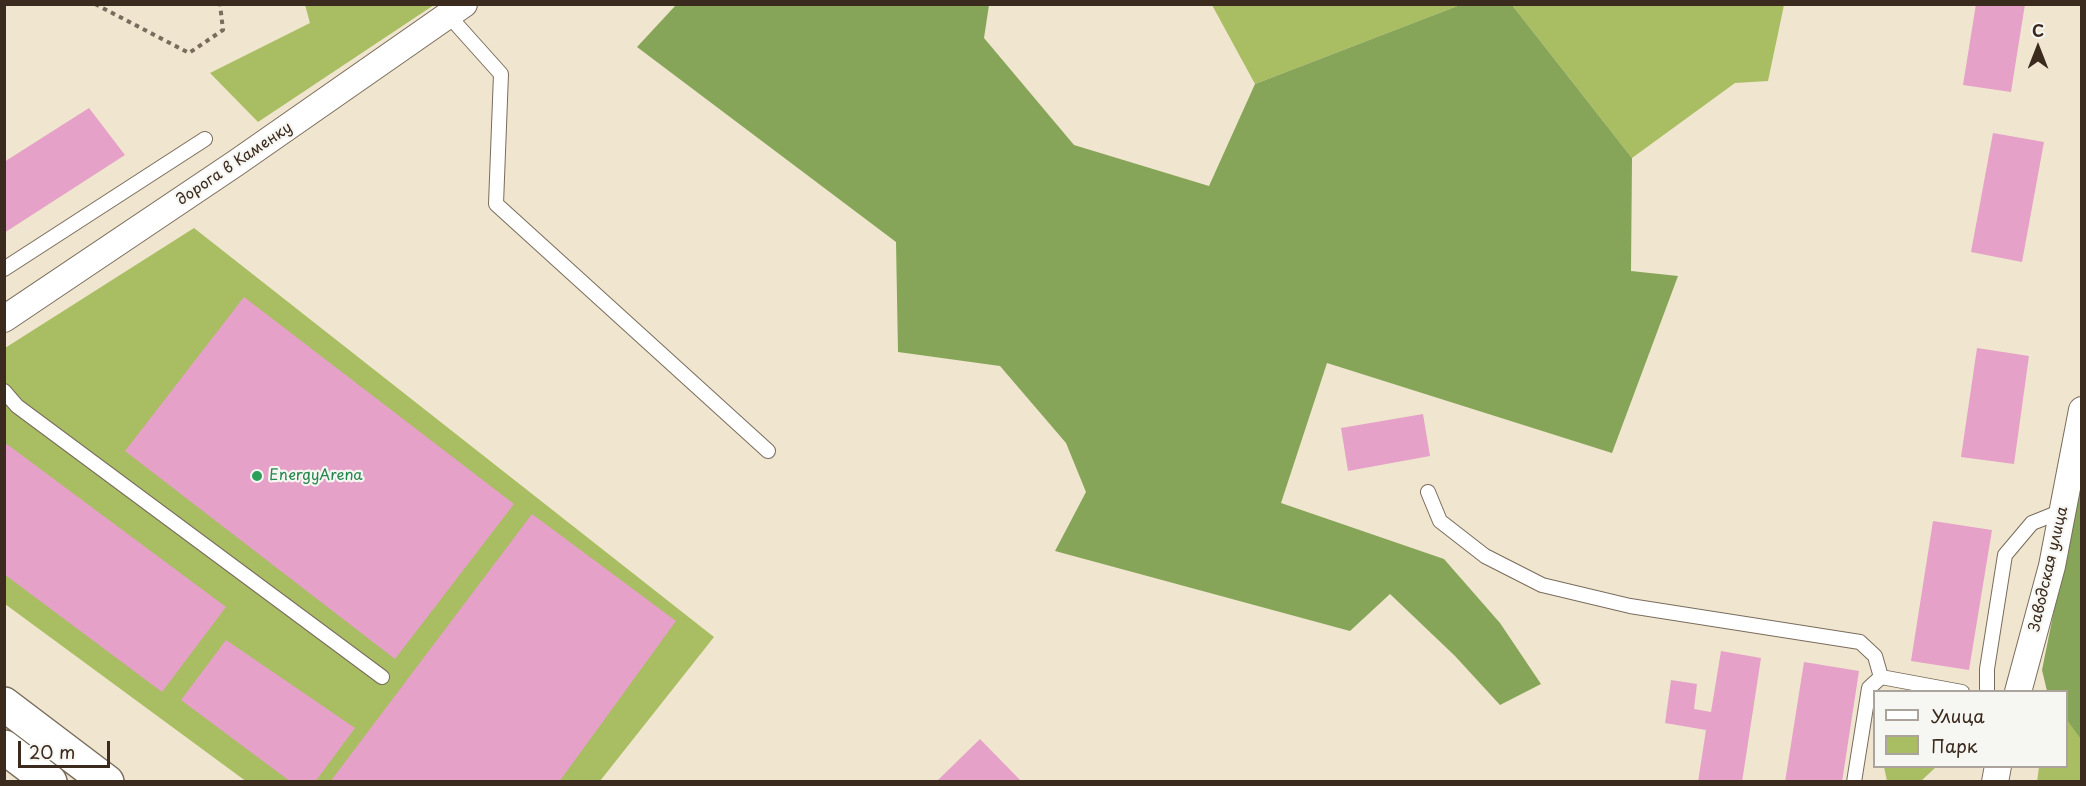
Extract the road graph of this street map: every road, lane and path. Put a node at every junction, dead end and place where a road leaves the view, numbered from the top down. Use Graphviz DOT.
graph roads {
  1 [pos="94,4"];
  2 [pos="220,4"];
  3 [pos="456,10"];
  4 [pos="205,139"];
  5 [pos="4,269"];
  6 [pos="4,319"];
  7 [pos="4,391"];
  8 [pos="2082,410"];
  9 [pos="768,451"];
  10 [pos="1428,492"];
  11 [pos="2062,511"];
  12 [pos="382,677"];
  13 [pos="1881,677"];
  14 [pos="1951,690"];
  15 [pos="1987,690"];
  16 [pos="2019,690"];
  17 [pos="4,704"];
  18 [pos="4,747"];
  19 [pos="50,782"];
  20 [pos="107,782"];
  21 [pos="1854,782"];
  1 -- 2 [label="path"];
  3 -- 6 [label="street, дорога в Каменку"];
  3 -- 9 [label="lane"];
  4 -- 5 [label="lane"];
  7 -- 12 [label="lane"];
  8 -- 11 [label="street, Заводская улица"];
  10 -- 13 [label="lane"];
  11 -- 15 [label="lane"];
  11 -- 16 [label="street, Заводская улица"];
  13 -- 14 [label="lane"];
  13 -- 21 [label="lane"];
  17 -- 20 [label="main road"];
  18 -- 19 [label="main road"];
}
